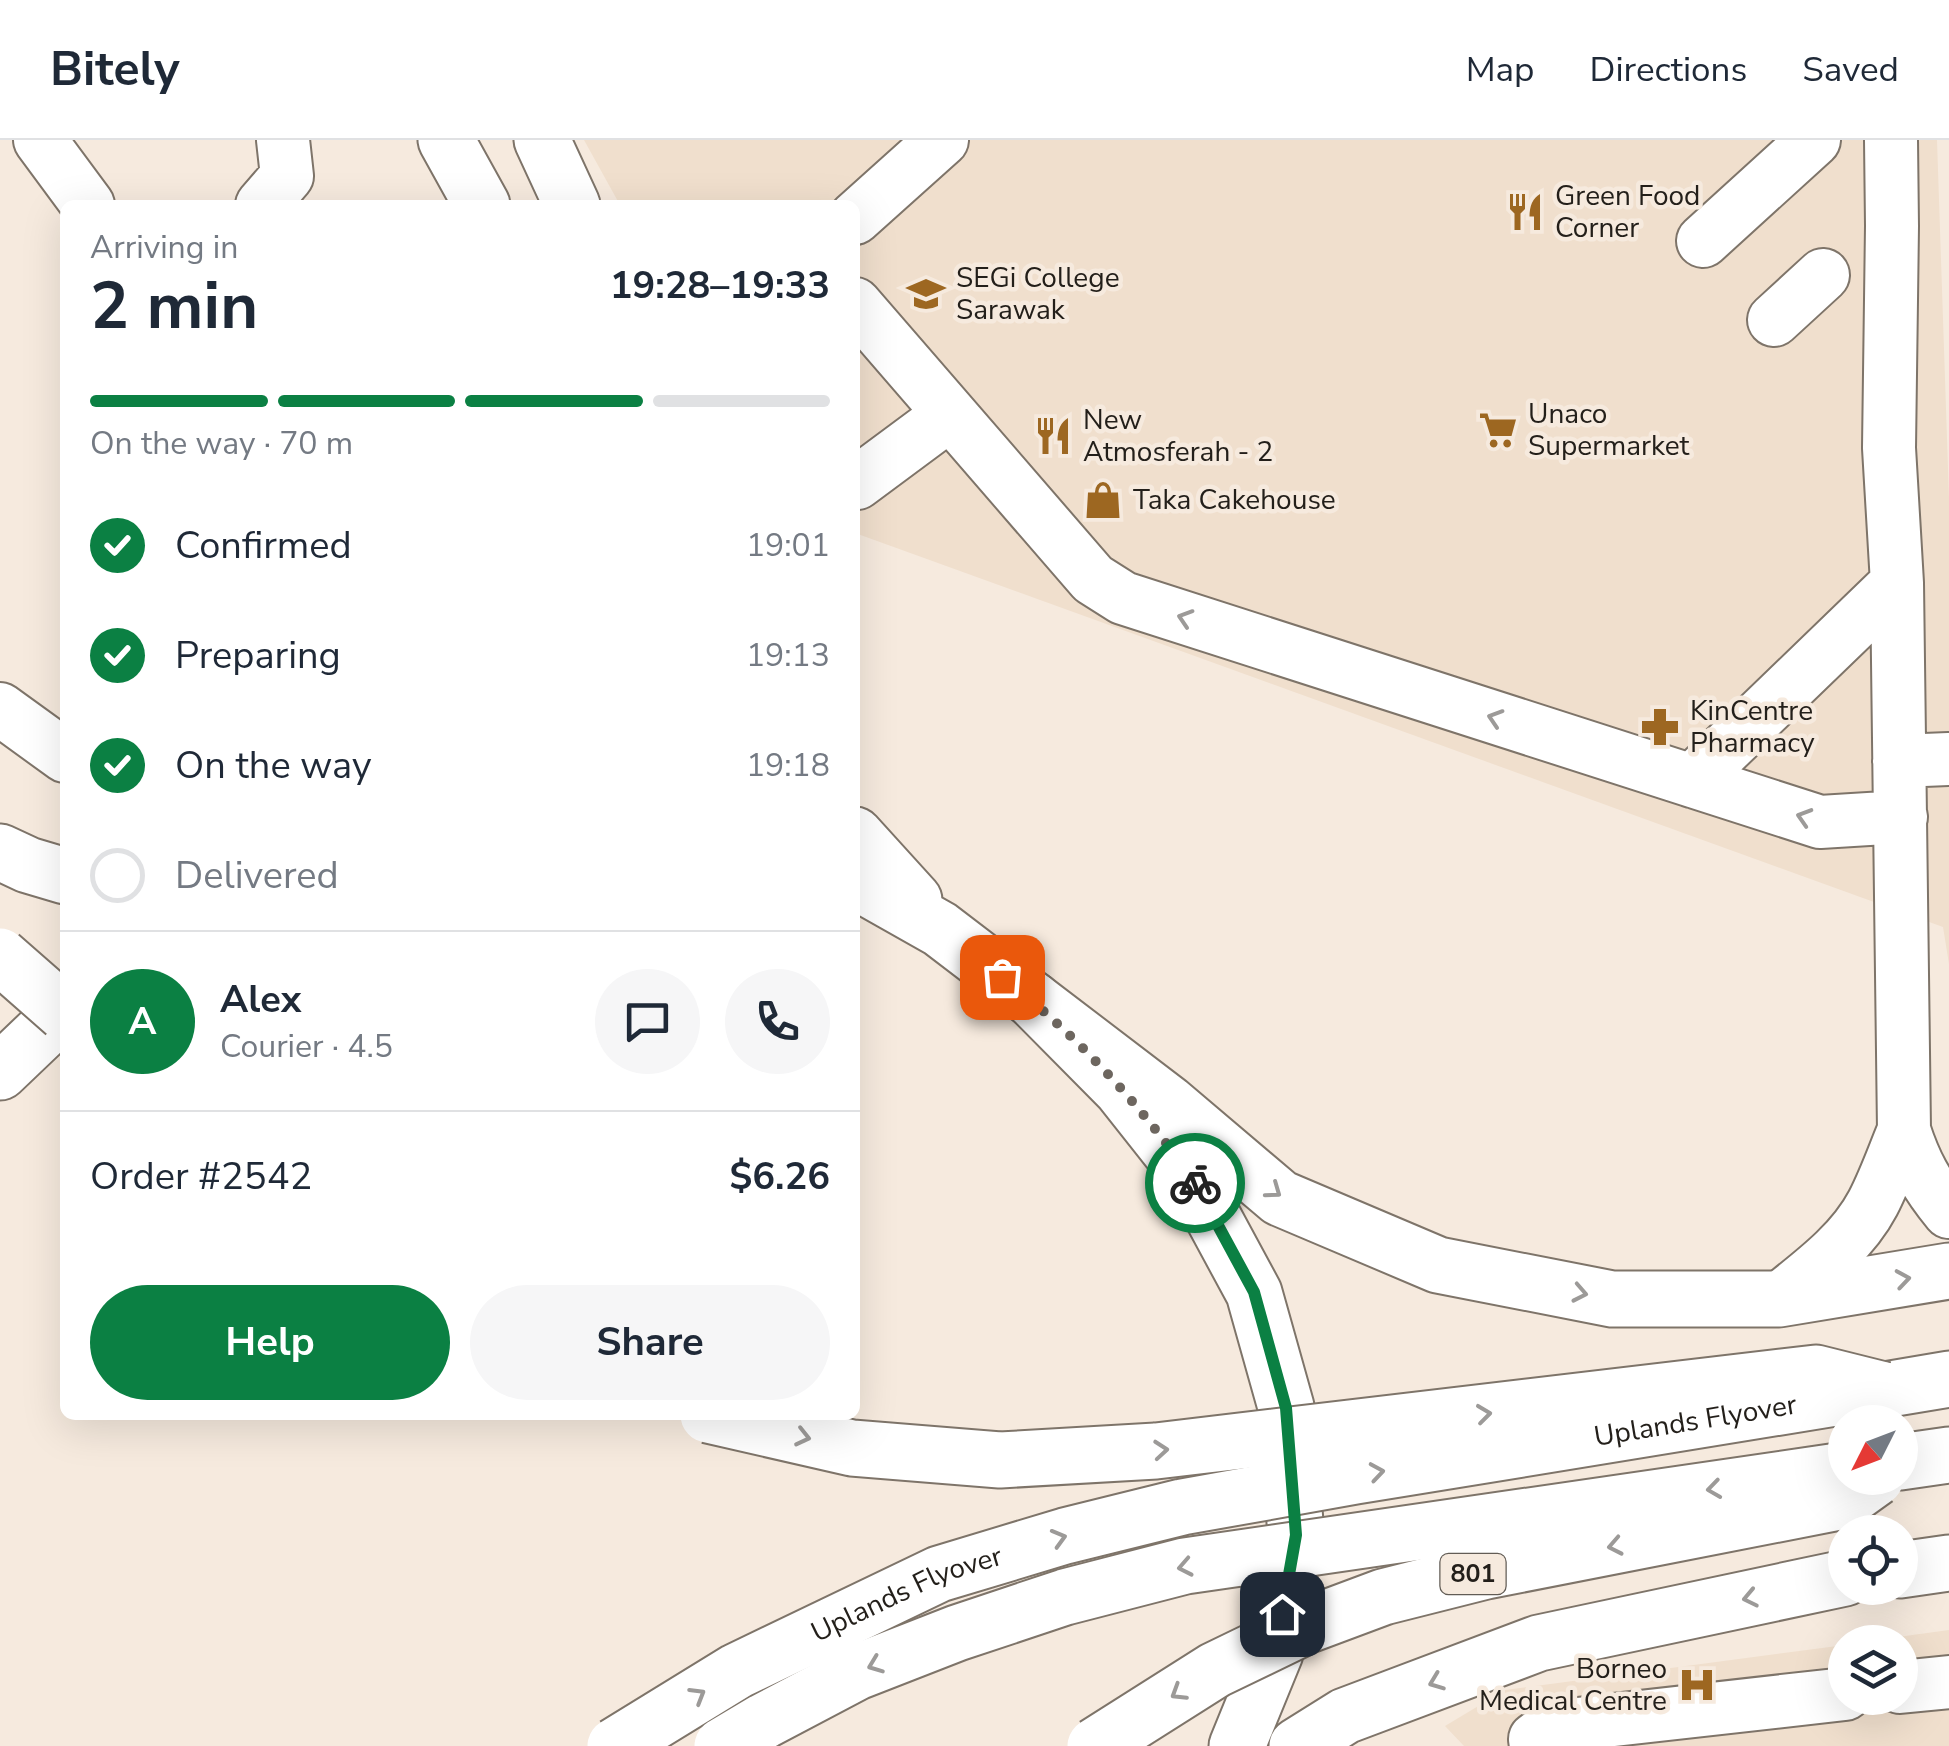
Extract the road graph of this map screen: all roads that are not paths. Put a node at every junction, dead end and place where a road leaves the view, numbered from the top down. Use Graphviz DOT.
graph roads {
  1 [pos="40,140"];
  2 [pos="283,140"];
  3 [pos="446,140"];
  4 [pos="542,140"];
  5 [pos="942,140"];
  6 [pos="1814,140"];
  7 [pos="1891,140"];
  8 [pos="84,200"];
  9 [pos="266,200"];
  10 [pos="479,200"];
  11 [pos="570,200"];
  12 [pos="860,214"];
  13 [pos="1704,241"];
  14 [pos="1823,275"];
  15 [pos="1774,320"];
  16 [pos="860,322"];
  17 [pos="950,414"];
  18 [pos="860,482"];
  19 [pos="1896,582"];
  20 [pos="0,709"];
  21 [pos="60,752"];
  22 [pos="1924,760"];
  23 [pos="1692,781"];
  24 [pos="1901,817"];
  25 [pos="860,841"];
  26 [pos="0,852"];
  27 [pos="60,875"];
  28 [pos="860,885"];
  29 [pos="940,929"];
  30 [pos="0,956"];
  31 [pos="1033,1000"];
  32 [pos="60,1007"];
  33 [pos="60,1016"];
  34 [pos="0,1072"];
  35 [pos="1904,1130"];
  36 [pos="1949,1212"];
  37 [pos="1949,1271"];
  38 [pos="1778,1299"];
  39 [pos="1949,1378"];
  40 [pos="1884,1390"];
  41 [pos="730,1420"];
  42 [pos="1949,1455"];
  43 [pos="1918,1459"];
  44 [pos="1828,1472"];
  45 [pos="1853,1495"];
  46 [pos="1949,1563"];
  47 [pos="1918,1567"];
  48 [pos="1828,1582"];
  49 [pos="1949,1682"];
  50 [pos="1918,1685"];
  51 [pos="1828,1696"];
  52 [pos="615,1746"];
  53 [pos="722,1746"];
  54 [pos="1096,1746"];
  55 [pos="1237,1746"];
  56 [pos="1298,1746"];
  57 [pos="1536,1746"];
  1 -- 8 [label="street"];
  2 -- 9 [label="street"];
  3 -- 10 [label="main road"];
  4 -- 11 [label="main road"];
  5 -- 12 [label="street"];
  6 -- 13 [label="street"];
  7 -- 19 [label="street"];
  14 -- 15 [label="street"];
  16 -- 17 [label="street"];
  17 -- 18 [label="street"];
  23 -- 17 [label="street, one-way"];
  19 -- 22 [label="street"];
  19 -- 23 [label="street"];
  20 -- 21 [label="street"];
  22 -- 24 [label="street"];
  24 -- 23 [label="street, one-way"];
  24 -- 35 [label="street"];
  25 -- 29 [label="main road"];
  26 -- 27 [label="main road"];
  28 -- 29 [label="main road"];
  29 -- 31 [label="main road"];
  30 -- 32 [label="main road, bridge"];
  31 -- 38 [label="main road, one-way"];
  31 -- 55 [label="main road"];
  33 -- 34 [label="main road"];
  35 -- 36 [label="street"];
  35 -- 38 [label="street"];
  38 -- 37 [label="main road, one-way"];
  39 -- 40 [label="main road"];
  41 -- 40 [label="main road, Uplands Flyover, one-way, bridge"];
  52 -- 40 [label="main road, Uplands Flyover, one-way, bridge"];
  42 -- 43 [label="main road"];
  44 -- 53 [label="main road, Uplands Flyover, one-way, bridge"];
  45 -- 54 [label="main road, 801, one-way, bridge"];
  46 -- 47 [label="main road"];
  48 -- 56 [label="main road, one-way"];
  49 -- 50 [label="street"];
  51 -- 57 [label="street"];
}
